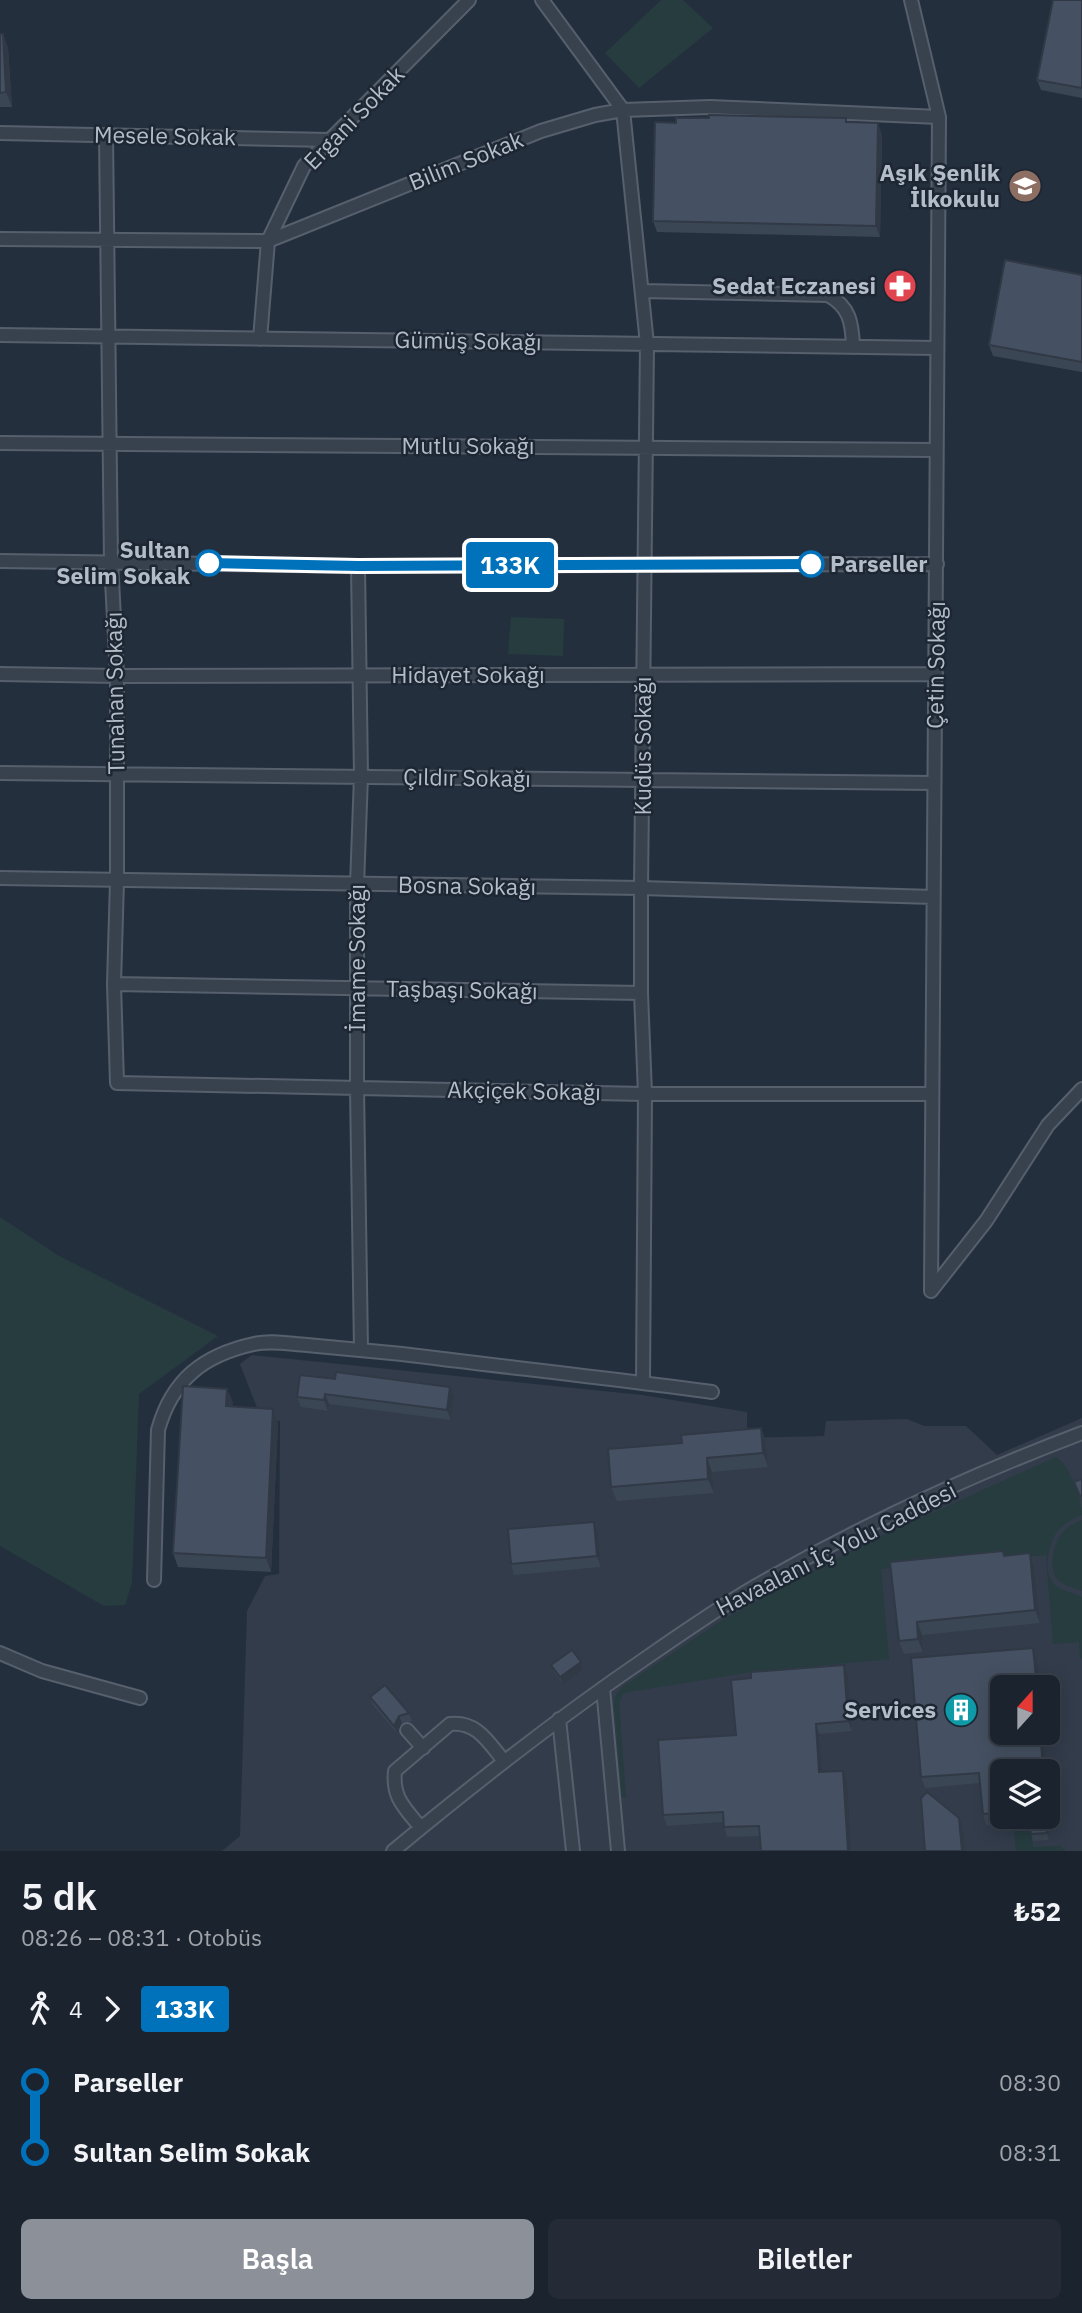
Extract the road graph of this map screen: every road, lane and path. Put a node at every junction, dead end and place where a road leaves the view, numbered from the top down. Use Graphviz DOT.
graph roads {
  1 [pos="469,0"];
  2 [pos="542,0"];
  3 [pos="911,0"];
  4 [pos="624,110"];
  5 [pos="939,117"];
  6 [pos="0,132"];
  7 [pos="106,135"];
  8 [pos="330,140"];
  9 [pos="0,239"];
  10 [pos="107,240"];
  11 [pos="268,241"];
  12 [pos="643,291"];
  13 [pos="0,335"];
  14 [pos="108,337"];
  15 [pos="260,339"];
  16 [pos="648,344"];
  17 [pos="853,346"];
  18 [pos="936,348"];
  19 [pos="0,443"];
  20 [pos="110,444"];
  21 [pos="647,446"];
  22 [pos="935,450"];
  23 [pos="0,561"];
  24 [pos="111,561"];
  25 [pos="645,564"];
  26 [pos="937,565"];
  27 [pos="358,566"];
  28 [pos="0,674"];
  29 [pos="936,674"];
  30 [pos="360,675"];
  31 [pos="117,676"];
  32 [pos="643,676"];
  33 [pos="0,773"];
  34 [pos="118,775"];
  35 [pos="361,776"];
  36 [pos="642,782"];
  37 [pos="934,783"];
  38 [pos="0,878"];
  39 [pos="117,881"];
  40 [pos="356,885"];
  41 [pos="641,888"];
  42 [pos="933,897"];
  43 [pos="114,984"];
  44 [pos="358,987"];
  45 [pos="641,993"];
  46 [pos="117,1083"];
  47 [pos="356,1088"];
  48 [pos="1082,1089"];
  49 [pos="645,1094"];
  50 [pos="932,1094"];
  51 [pos="361,1349"];
  52 [pos="643,1383"];
  53 [pos="712,1392"];
  54 [pos="1082,1433"];
  55 [pos="154,1580"];
  56 [pos="0,1653"];
  57 [pos="603,1688"];
  58 [pos="140,1698"];
  59 [pos="559,1719"];
  60 [pos="407,1730"];
  61 [pos="423,1748"];
  62 [pos="504,1761"];
  63 [pos="421,1828"];
  64 [pos="393,1851"];
  65 [pos="573,1851"];
  66 [pos="618,1851"];
  1 -- 8 [label="street, Ergani Sokak"];
  2 -- 4 [label="street"];
  3 -- 5 [label="street, Çetin Sokağı"];
  4 -- 5 [label="street, Bilim Sokak"];
  4 -- 11 [label="street, Bilim Sokak"];
  4 -- 12 [label="street, Kudüs Sokağı"];
  5 -- 18 [label="street, Çetin Sokağı"];
  6 -- 7 [label="street, Mesele Sokak"];
  7 -- 8 [label="street, Mesele Sokak"];
  7 -- 10 [label="street, Tunahan Sokağı"];
  8 -- 11 [label="street, Ergani Sokak"];
  9 -- 10 [label="street, Bilim Sokak"];
  10 -- 11 [label="street, Bilim Sokak"];
  10 -- 14 [label="street, Tunahan Sokağı"];
  11 -- 15 [label="street, Ergani Sokak"];
  12 -- 16 [label="street, Kudüs Sokağı"];
  12 -- 17 [label="street"];
  13 -- 14 [label="street, Gümüş Sokağı"];
  14 -- 15 [label="street, Gümüş Sokağı"];
  14 -- 20 [label="street, Tunahan Sokağı"];
  15 -- 16 [label="street, Gümüş Sokağı"];
  16 -- 17 [label="street, Gümüş Sokağı"];
  16 -- 21 [label="street, Kudüs Sokağı"];
  17 -- 18 [label="street, Gümüş Sokağı"];
  18 -- 22 [label="street, Çetin Sokağı"];
  19 -- 20 [label="street, Mutlu Sokağı"];
  20 -- 21 [label="street, Mutlu Sokağı"];
  20 -- 24 [label="street, Tunahan Sokağı"];
  21 -- 22 [label="street, Mutlu Sokağı"];
  21 -- 25 [label="street, Kudüs Sokağı"];
  22 -- 26 [label="street, Çetin Sokağı"];
  23 -- 24 [label="street"];
  24 -- 27 [label="street"];
  24 -- 31 [label="street, Tunahan Sokağı"];
  25 -- 26 [label="street"];
  25 -- 27 [label="street"];
  25 -- 32 [label="street, Kudüs Sokağı"];
  26 -- 29 [label="street, Çetin Sokağı"];
  27 -- 30 [label="street, İmame Sokağı"];
  28 -- 31 [label="street, Hidayet Sokağı"];
  29 -- 32 [label="street, Hidayet Sokağı"];
  29 -- 37 [label="street, Çetin Sokağı"];
  30 -- 31 [label="street, Hidayet Sokağı"];
  30 -- 32 [label="street, Hidayet Sokağı"];
  30 -- 35 [label="street, İmame Sokağı"];
  31 -- 34 [label="street, Tunahan Sokağı"];
  32 -- 36 [label="street, Kudüs Sokağı"];
  33 -- 34 [label="street, Çıldır Sokağı"];
  34 -- 35 [label="street, Çıldır Sokağı"];
  34 -- 39 [label="street, Tunahan Sokağı"];
  35 -- 36 [label="street, Çıldır Sokağı"];
  35 -- 40 [label="street, İmame Sokağı"];
  36 -- 37 [label="street, Çıldır Sokağı"];
  36 -- 41 [label="street, Kudüs Sokağı"];
  37 -- 42 [label="street, Çetin Sokağı"];
  38 -- 39 [label="street, Bosna Sokağı"];
  39 -- 40 [label="street, Bosna Sokağı"];
  39 -- 43 [label="street, Tunahan Sokağı"];
  40 -- 41 [label="street, Bosna Sokağı"];
  40 -- 44 [label="street, İmame Sokağı"];
  41 -- 42 [label="street, Bosna Sokağı"];
  41 -- 45 [label="street, Kudüs Sokağı"];
  42 -- 50 [label="street, Çetin Sokağı"];
  43 -- 44 [label="street, Taşbaşı Sokağı"];
  43 -- 46 [label="street, Tunahan Sokağı"];
  44 -- 45 [label="street, Taşbaşı Sokağı"];
  44 -- 47 [label="street, İmame Sokağı"];
  45 -- 49 [label="street, Kudüs Sokağı"];
  46 -- 47 [label="street, Akçiçek Sokağı"];
  47 -- 49 [label="street, Akçiçek Sokağı"];
  47 -- 51 [label="street, İmame Sokağı"];
  48 -- 50 [label="street, Çetin Sokağı"];
  49 -- 50 [label="street, Akçiçek Sokağı"];
  49 -- 52 [label="street, Kudüs Sokağı"];
  51 -- 52 [label="street"];
  51 -- 55 [label="street"];
  52 -- 53 [label="street"];
  54 -- 57 [label="street, Havaalanı İç Yolu Caddesi"];
  56 -- 58 [label="street"];
  57 -- 59 [label="street, Havaalanı İç Yolu Caddesi"];
  57 -- 66 [label="street"];
  59 -- 62 [label="street, Havaalanı İç Yolu Caddesi"];
  59 -- 65 [label="street"];
  60 -- 61 [label="street"];
  61 -- 62 [label="street"];
  61 -- 63 [label="street"];
  62 -- 63 [label="street, Havaalanı İç Yolu Caddesi"];
  63 -- 64 [label="street, Havaalanı İç Yolu Caddesi"];
}
